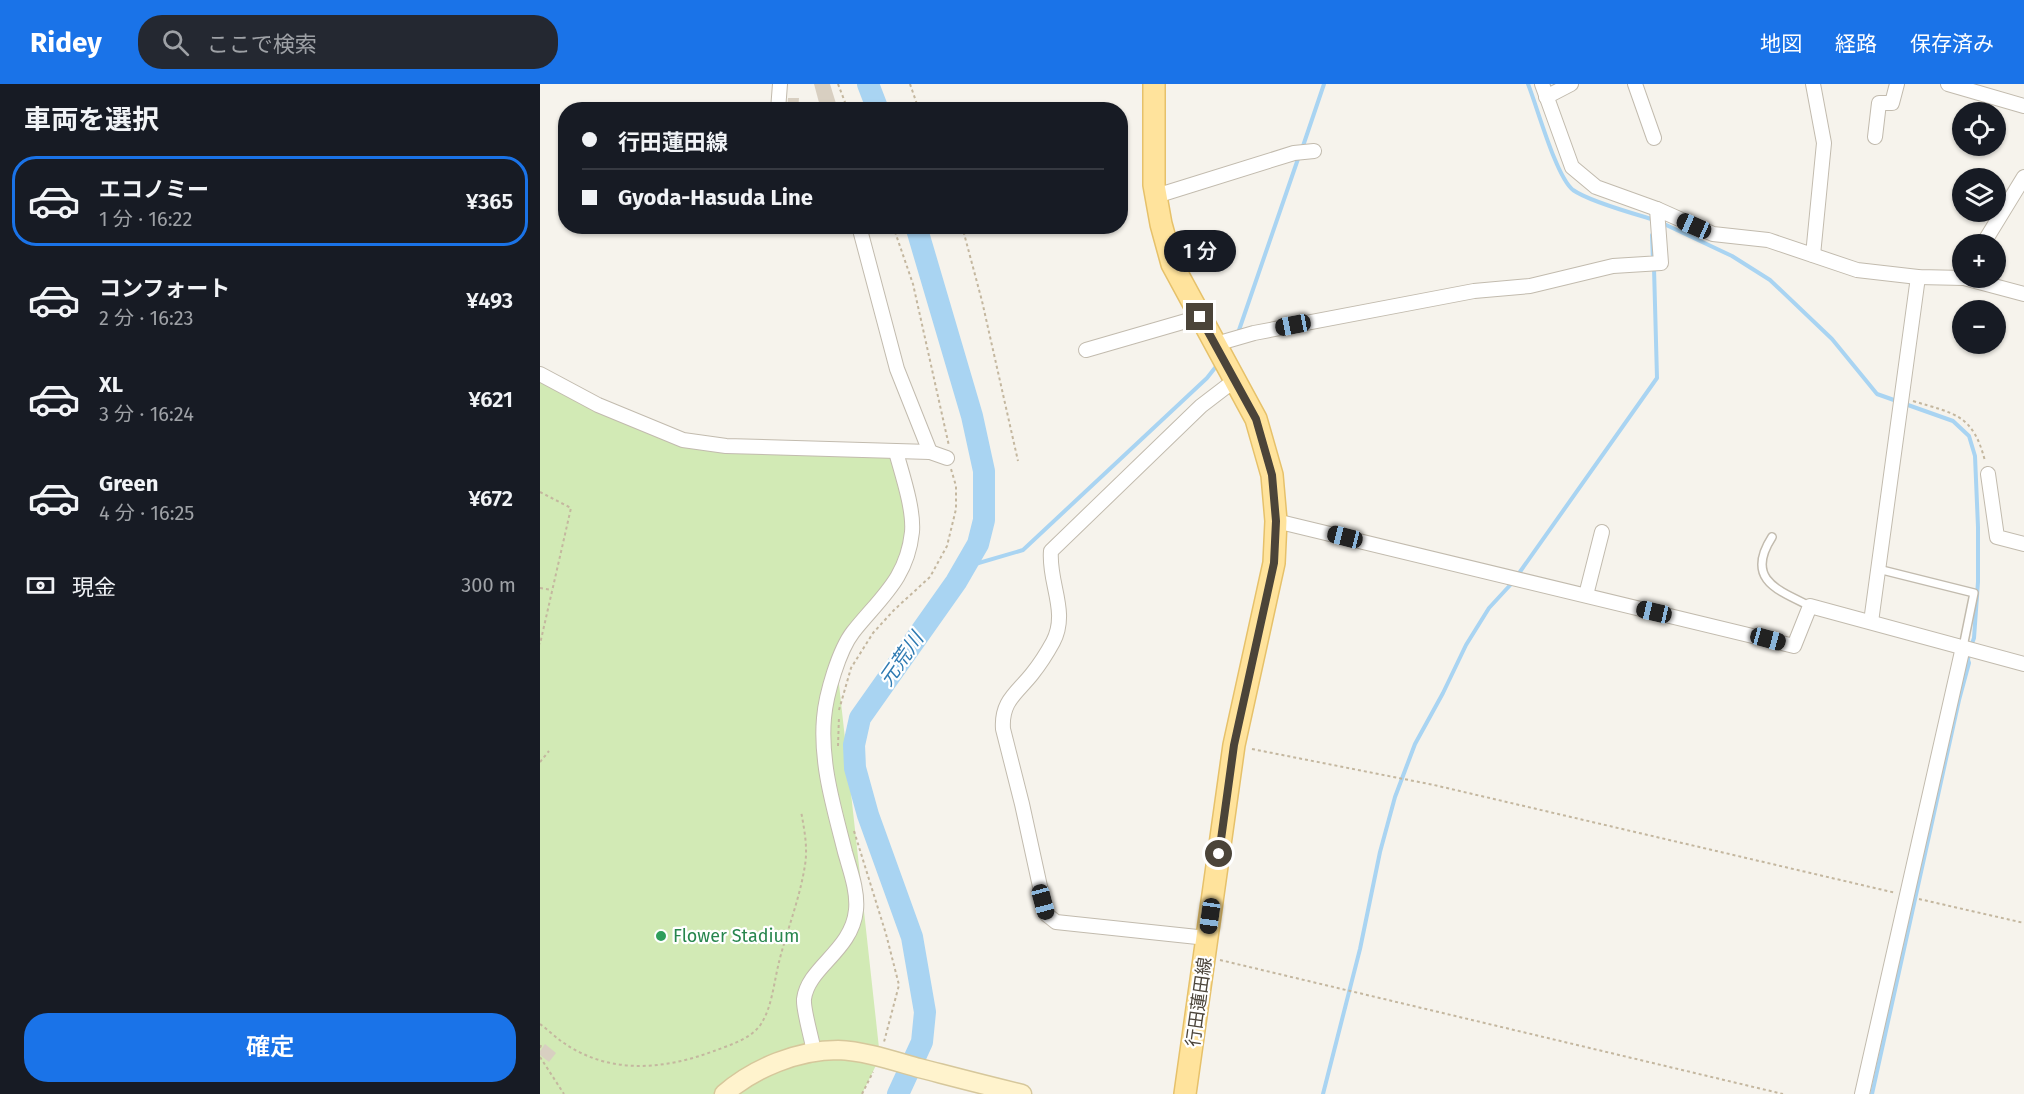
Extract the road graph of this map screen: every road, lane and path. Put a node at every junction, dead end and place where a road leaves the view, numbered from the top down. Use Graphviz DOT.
graph roads {
  1 [pos="780,84"];
  2 [pos="838,84"];
  3 [pos="910,84"];
  4 [pos="1154,84"];
  5 [pos="1571,84"];
  6 [pos="1635,84"];
  7 [pos="1813,84"];
  8 [pos="1897,84"];
  9 [pos="1948,84"];
  10 [pos="1544,91"];
  11 [pos="779,102"];
  12 [pos="845,102"];
  13 [pos="916,102"];
  14 [pos="2024,106"];
  15 [pos="1875,137"];
  16 [pos="1654,138"];
  17 [pos="1314,151"];
  18 [pos="2024,177"];
  19 [pos="1156,196"];
  20 [pos="1657,209"];
  21 [pos="861,234"];
  22 [pos="896,234"];
  23 [pos="964,234"];
  24 [pos="1989,234"];
  25 [pos="1814,255"];
  26 [pos="1918,277"];
  27 [pos="1952,278"];
  28 [pos="2002,288"];
  29 [pos="2024,294"];
  30 [pos="1200,317"];
  31 [pos="1216,344"];
  32 [pos="1086,350"];
  33 [pos="540,374"];
  34 [pos="1236,380"];
  35 [pos="1902,398"];
  36 [pos="896,452"];
  37 [pos="930,452"];
  38 [pos="947,458"];
  39 [pos="1018,461"];
  40 [pos="1988,474"];
  41 [pos="540,492"];
  42 [pos="1276,521"];
  43 [pos="1602,532"];
  44 [pos="1772,537"];
  45 [pos="2024,544"];
  46 [pos="1878,568"];
  47 [pos="540,588"];
  48 [pos="553,590"];
  49 [pos="1586,596"];
  50 [pos="1810,606"];
  51 [pos="1871,622"];
  52 [pos="540,644"];
  53 [pos="1963,648"];
  54 [pos="2024,664"];
  55 [pos="1234,745"];
  56 [pos="549,751"];
  57 [pos="838,753"];
  58 [pos="540,762"];
  59 [pos="801,811"];
  60 [pos="853,827"];
  61 [pos="1905,896"];
  62 [pos="2024,923"];
  63 [pos="1207,947"];
  64 [pos="540,1024"];
  65 [pos="542,1043"];
  66 [pos="540,1048"];
  67 [pos="814,1052"];
  68 [pos="540,1058"];
  69 [pos="881,1058"];
  70 [pos="564,1094"];
  71 [pos="724,1094"];
  72 [pos="862,1094"];
  73 [pos="1022,1094"];
  74 [pos="1185,1094"];
  75 [pos="1783,1094"];
  76 [pos="1862,1094"];
  1 -- 11 [label="street"];
  2 -- 12 [label="path"];
  3 -- 13 [label="path"];
  4 -- 19 [label="main road, 行田蓮田線"];
  5 -- 10 [label="street"];
  6 -- 16 [label="street"];
  7 -- 25 [label="street"];
  8 -- 15 [label="street"];
  9 -- 14 [label="street"];
  10 -- 20 [label="street"];
  17 -- 19 [label="street"];
  18 -- 24 [label="street"];
  19 -- 30 [label="main road, 行田蓮田線"];
  20 -- 25 [label="street"];
  20 -- 31 [label="street"];
  21 -- 37 [label="street"];
  22 -- 38 [label="path"];
  23 -- 39 [label="path"];
  25 -- 26 [label="street"];
  26 -- 27 [label="street"];
  26 -- 35 [label="street"];
  28 -- 29 [label="street"];
  30 -- 31 [label="main road, 行田蓮田線"];
  30 -- 32 [label="street"];
  31 -- 34 [label="main road, 行田蓮田線"];
  33 -- 36 [label="street"];
  34 -- 42 [label="main road, 行田蓮田線"];
  34 -- 63 [label="street"];
  35 -- 40 [label="path"];
  35 -- 46 [label="street"];
  36 -- 37 [label="street"];
  36 -- 67 [label="street"];
  37 -- 38 [label="street"];
  38 -- 57 [label="path"];
  40 -- 45 [label="street"];
  41 -- 48 [label="path"];
  42 -- 49 [label="street"];
  42 -- 55 [label="main road, 行田蓮田線"];
  43 -- 49 [label="street"];
  44 -- 50 [label="lane"];
  46 -- 51 [label="street"];
  46 -- 53 [label="lane"];
  47 -- 48 [label="path"];
  48 -- 52 [label="path"];
  49 -- 50 [label="street"];
  50 -- 51 [label="street"];
  51 -- 53 [label="street"];
  53 -- 54 [label="street"];
  53 -- 61 [label="street"];
  55 -- 61 [label="path"];
  55 -- 63 [label="main road, 行田蓮田線"];
  56 -- 58 [label="path"];
  59 -- 64 [label="path"];
  60 -- 69 [label="path"];
  61 -- 62 [label="path"];
  61 -- 76 [label="street"];
  63 -- 74 [label="main road, 行田蓮田線"];
  63 -- 75 [label="path"];
  65 -- 66 [label="path"];
  67 -- 69 [label="street"];
  67 -- 71 [label="street"];
  68 -- 70 [label="path"];
  69 -- 72 [label="path"];
  69 -- 73 [label="street"];
}
